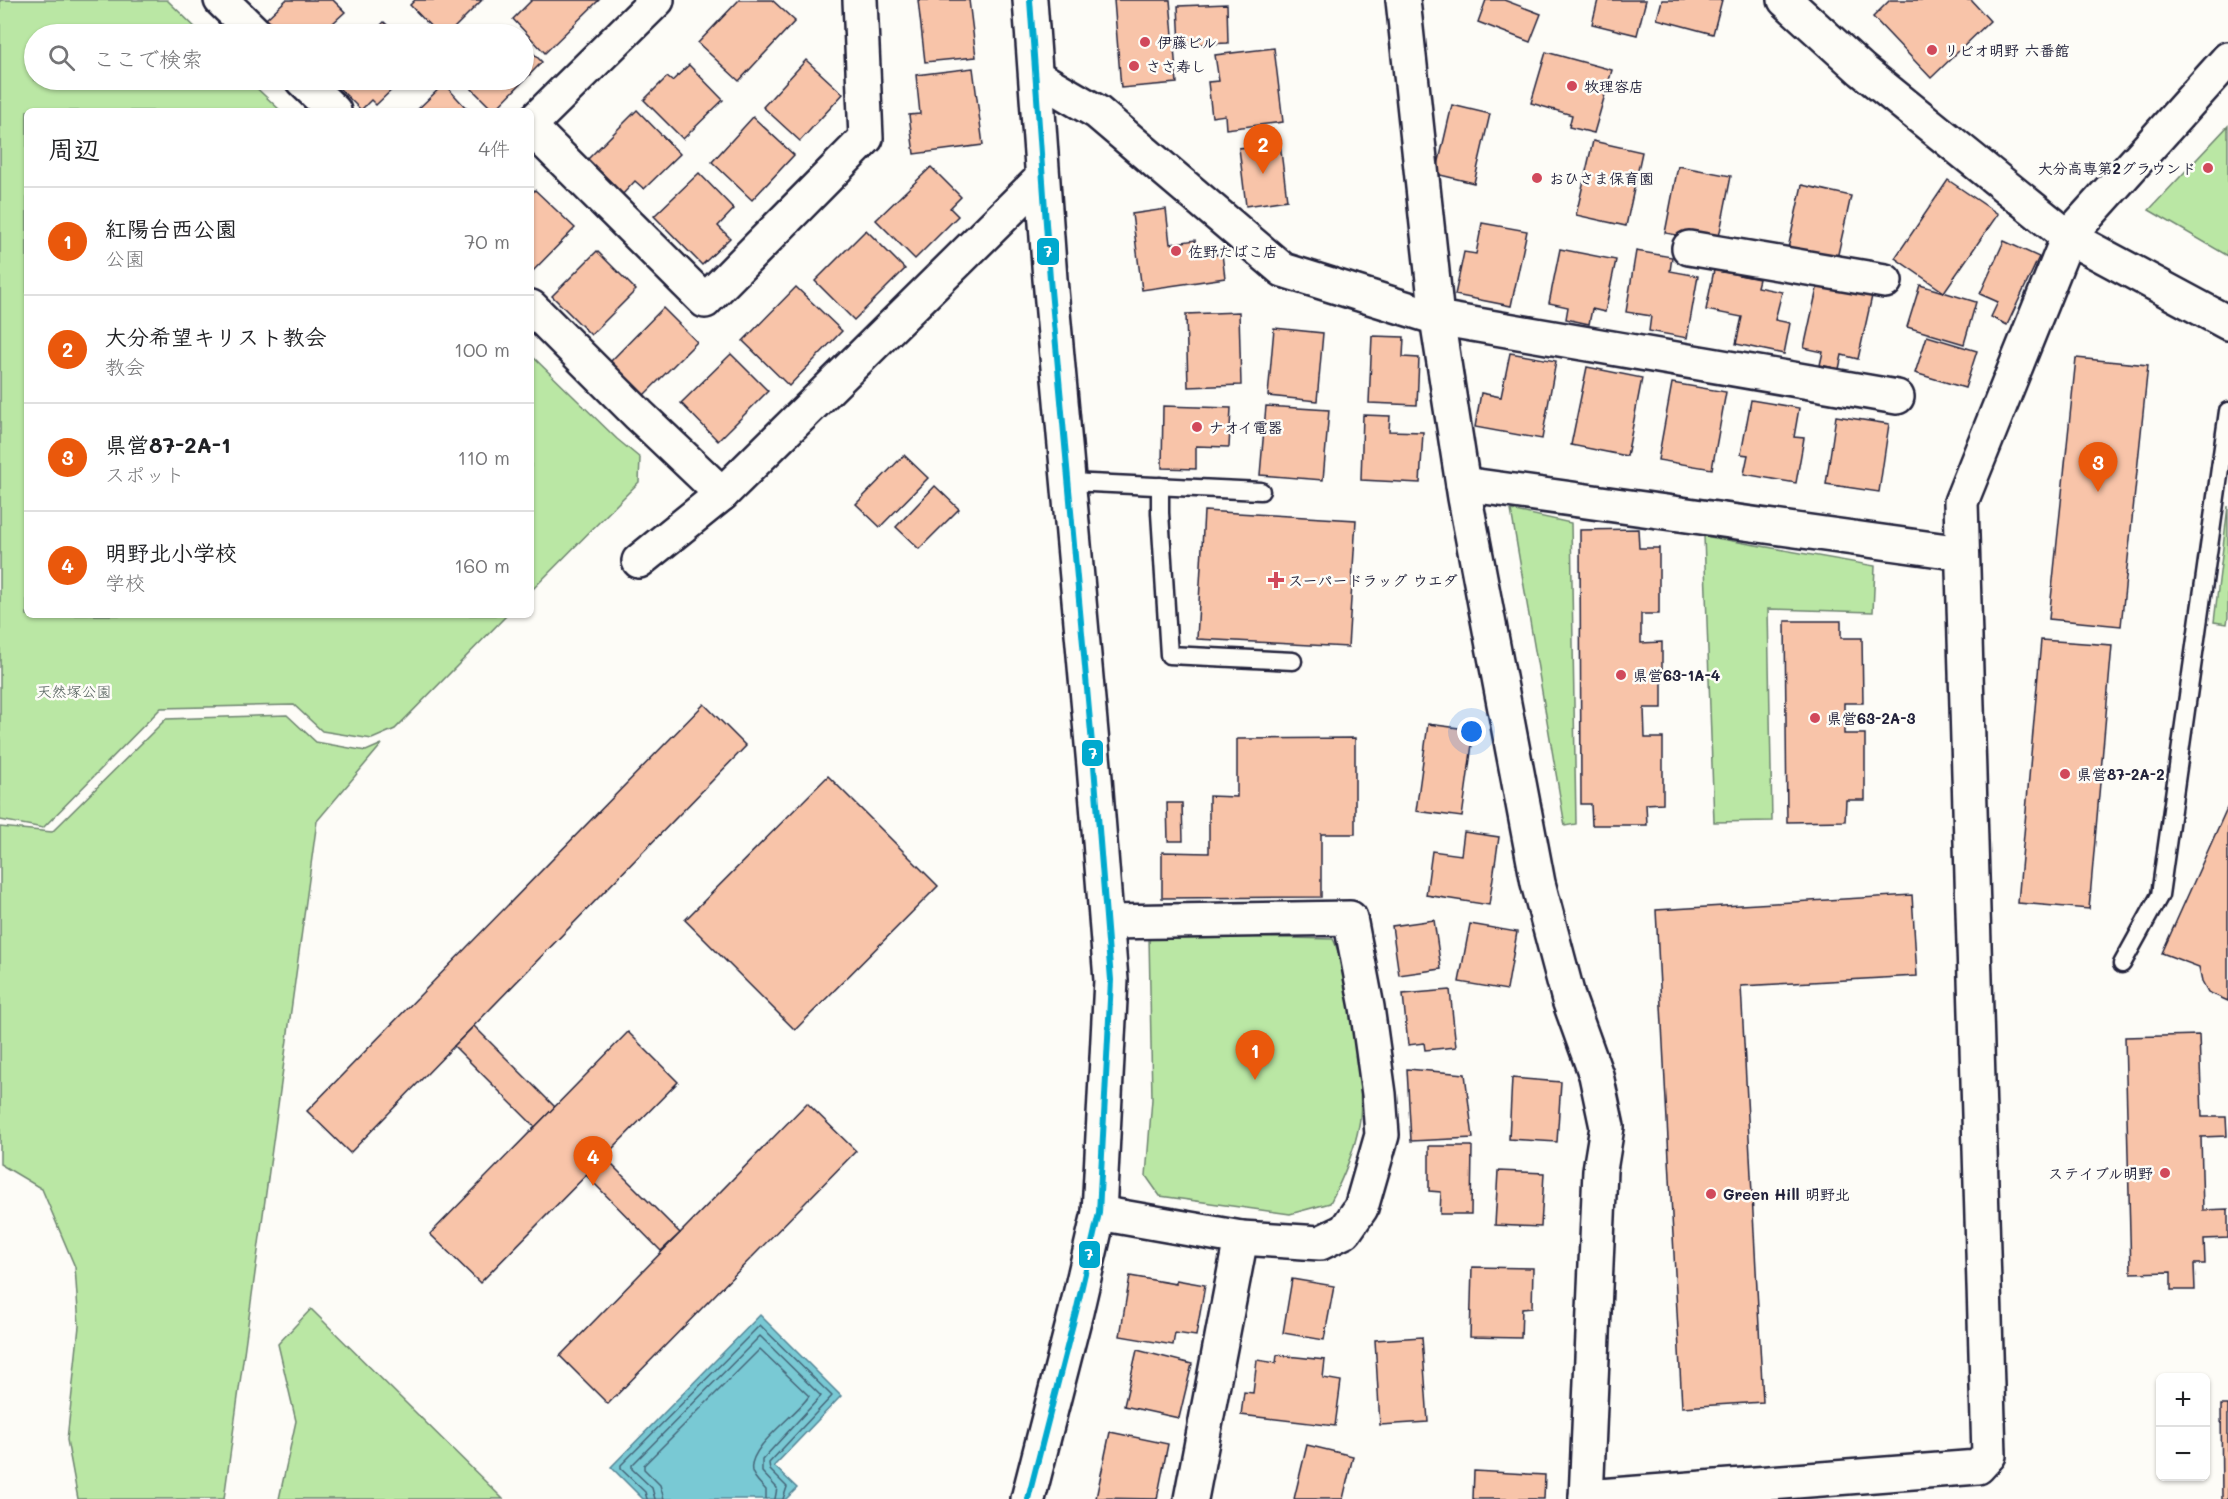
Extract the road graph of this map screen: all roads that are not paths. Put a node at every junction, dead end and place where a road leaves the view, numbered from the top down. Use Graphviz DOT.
graph roads {
  1 [pos="221,0"];
  2 [pos="657,0"];
  3 [pos="860,0"];
  4 [pos="1030,0"];
  5 [pos="1403,0"];
  6 [pos="1785,0"];
  7 [pos="246,24"];
  8 [pos="2228,59"];
  9 [pos="1036,76"];
  10 [pos="312,90"];
  11 [pos="331,108"];
  12 [pos="534,123"];
  13 [pos="534,129"];
  14 [pos="1042,178"];
  15 [pos="2068,237"];
  16 [pos="1689,248"];
  17 [pos="1885,281"];
  18 [pos="534,310"];
  19 [pos="1437,318"];
  20 [pos="2228,323"];
  21 [pos="1898,397"];
  22 [pos="2228,411"];
  23 [pos="1070,482"];
  24 [pos="1463,484"];
  25 [pos="1160,486"];
  26 [pos="1261,491"];
  27 [pos="722,494"];
  28 [pos="1962,553"];
  29 [pos="639,561"];
  30 [pos="1293,661"];
  31 [pos="1107,922"];
  32 [pos="2122,964"];
  33 [pos="1099,1213"];
  34 [pos="1241,1238"];
  35 [pos="1586,1498"];
  36 [pos="1028,1499"];
  37 [pos="1191,1499"];
  1 -- 7 [label="street"];
  2 -- 12 [label="street"];
  3 -- 13 [label="street"];
  4 -- 9 [label="street"];
  5 -- 19 [label="street"];
  6 -- 15 [label="street"];
  8 -- 15 [label="street"];
  9 -- 14 [label="street"];
  9 -- 19 [label="street"];
  10 -- 11 [label="street"];
  14 -- 23 [label="street"];
  14 -- 27 [label="street"];
  15 -- 20 [label="street"];
  15 -- 28 [label="street"];
  16 -- 17 [label="street"];
  18 -- 27 [label="street"];
  19 -- 21 [label="street"];
  19 -- 24 [label="street"];
  22 -- 32 [label="lane"];
  23 -- 25 [label="lane"];
  23 -- 31 [label="street"];
  24 -- 28 [label="street"];
  24 -- 35 [label="street"];
  25 -- 26 [label="lane"];
  25 -- 30 [label="lane"];
  27 -- 29 [label="street"];
  28 -- 35 [label="street"];
  31 -- 33 [label="street"];
  31 -- 34 [label="street"];
  33 -- 34 [label="street"];
  33 -- 36 [label="street"];
  34 -- 37 [label="street"];
}
